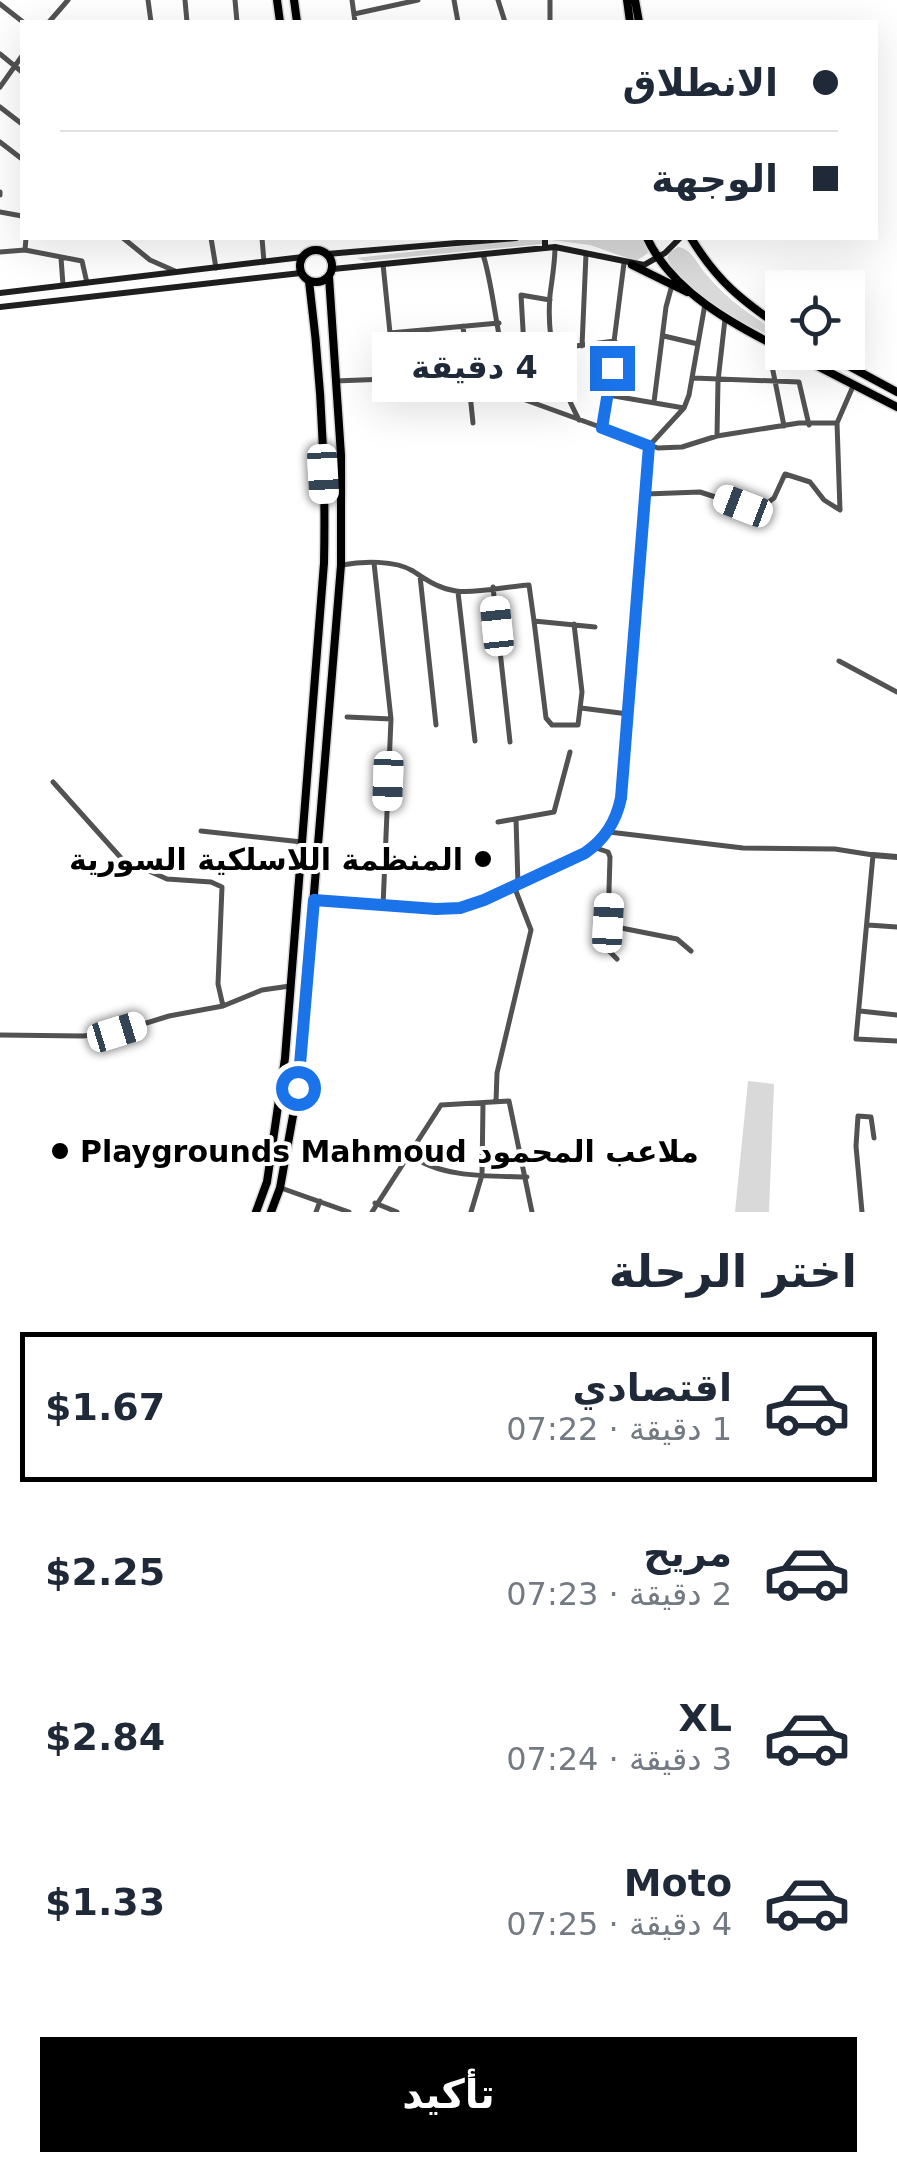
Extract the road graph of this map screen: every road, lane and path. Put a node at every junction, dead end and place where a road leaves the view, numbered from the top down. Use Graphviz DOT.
graph roads {
  1 [pos="68,0"];
  2 [pos="352,0"];
  3 [pos="418,0"];
  4 [pos="0,4"];
  5 [pos="354,14"];
  6 [pos="21,20"];
  7 [pos="51,20"];
  8 [pos="354,20"];
  9 [pos="0,54"];
  10 [pos="20,59"];
  11 [pos="15,66"];
  12 [pos="20,70"];
  13 [pos="0,87"];
  14 [pos="0,107"];
  15 [pos="20,122"];
  16 [pos="0,142"];
  17 [pos="20,157"];
  18 [pos="26,240"];
  19 [pos="125,240"];
  20 [pos="211,240"];
  21 [pos="262,240"];
  22 [pos="306,240"];
  23 [pos="320,240"];
  24 [pos="495,240"];
  25 [pos="544,240"];
  26 [pos="648,240"];
  27 [pos="678,240"];
  28 [pos="692,240"];
  29 [pos="555,247"];
  30 [pos="544,248"];
  31 [pos="25,250"];
  32 [pos="586,251"];
  33 [pos="0,252"];
  34 [pos="323,252"];
  35 [pos="355,253"];
  36 [pos="305,255"];
  37 [pos="483,255"];
  38 [pos="61,258"];
  39 [pos="658,258"];
  40 [pos="264,262"];
  41 [pos="384,264"];
  42 [pos="628,264"];
  43 [pos="356,267"];
  44 [pos="216,268"];
  45 [pos="177,272"];
  46 [pos="302,273"];
  47 [pos="330,273"];
  48 [pos="309,281"];
  49 [pos="98,282"];
  50 [pos="87,284"];
  51 [pos="75,285"];
  52 [pos="672,285"];
  53 [pos="64,286"];
  54 [pos="0,293"];
  55 [pos="100,295"];
  56 [pos="696,296"];
  57 [pos="78,298"];
  58 [pos="550,300"];
  59 [pos="704,303"];
  60 [pos="0,307"];
  61 [pos="313,316"];
  62 [pos="726,316"];
  63 [pos="765,316"];
  64 [pos="499,322"];
  65 [pos="462,326"];
  66 [pos="429,330"];
  67 [pos="390,333"];
  68 [pos="331,336"];
  69 [pos="664,336"];
  70 [pos="765,340"];
  71 [pos="615,341"];
  72 [pos="698,344"];
  73 [pos="582,346"];
  74 [pos="552,349"];
  75 [pos="434,368"];
  76 [pos="506,369"];
  77 [pos="773,370"];
  78 [pos="826,370"];
  79 [pos="856,370"];
  80 [pos="693,378"];
  81 [pos="388,379"];
  82 [pos="775,379"];
  83 [pos="718,380"];
  84 [pos="335,382"];
  85 [pos="854,384"];
  86 [pos="390,391"];
  87 [pos="897,392"];
  88 [pos="514,394"];
  89 [pos="608,395"];
  90 [pos="470,396"];
  91 [pos="654,402"];
  92 [pos="897,407"];
  93 [pos="684,408"];
  94 [pos="579,420"];
  95 [pos="473,423"];
  96 [pos="809,424"];
  97 [pos="837,424"];
  98 [pos="784,426"];
  99 [pos="602,428"];
  100 [pos="717,436"];
  101 [pos="649,446"];
  102 [pos="646,494"];
  103 [pos="325,514"];
  104 [pos="341,514"];
  105 [pos="374,563"];
  106 [pos="341,565"];
  107 [pos="420,576"];
  108 [pos="493,587"];
  109 [pos="458,592"];
  110 [pos="534,621"];
  111 [pos="574,624"];
  112 [pos="595,627"];
  113 [pos="838,661"];
  114 [pos="897,692"];
  115 [pos="581,708"];
  116 [pos="628,714"];
  117 [pos="348,718"];
  118 [pos="391,719"];
  119 [pos="436,725"];
  120 [pos="475,741"];
  121 [pos="510,742"];
  122 [pos="570,752"];
  123 [pos="53,782"];
  124 [pos="516,820"];
  125 [pos="498,822"];
  126 [pos="201,831"];
  127 [pos="608,832"];
  128 [pos="302,842"];
  129 [pos="594,847"];
  130 [pos="873,854"];
  131 [pos="897,857"];
  132 [pos="516,885"];
  133 [pos="314,900"];
  134 [pos="383,906"];
  135 [pos="608,923"];
  136 [pos="868,925"];
  137 [pos="897,927"];
  138 [pos="690,951"];
  139 [pos="617,959"];
  140 [pos="290,986"];
  141 [pos="223,1006"];
  142 [pos="859,1011"];
  143 [pos="897,1015"];
  144 [pos="0,1035"];
  145 [pos="897,1041"];
  146 [pos="285,1058"];
  147 [pos="300,1060"];
  148 [pos="496,1102"];
  149 [pos="482,1103"];
  150 [pos="874,1138"];
  151 [pos="410,1154"];
  152 [pos="482,1175"];
  153 [pos="526,1177"];
  154 [pos="280,1188"];
  155 [pos="320,1200"];
  156 [pos="375,1203"];
  157 [pos="256,1212"];
  158 [pos="271,1212"];
  159 [pos="316,1212"];
  160 [pos="349,1212"];
  161 [pos="372,1212"];
  162 [pos="397,1212"];
  163 [pos="471,1212"];
  164 [pos="532,1212"];
  165 [pos="862,1212"];
  1 -- 7 [label="street"];
  2 -- 5 [label="street"];
  3 -- 5 [label="street"];
  4 -- 6 [label="street"];
  5 -- 8 [label="street"];
  9 -- 11 [label="street"];
  10 -- 11 [label="street"];
  11 -- 12 [label="street"];
  11 -- 13 [label="street"];
  14 -- 15 [label="street"];
  16 -- 17 [label="street"];
  18 -- 31 [label="street"];
  19 -- 45 [label="street"];
  20 -- 44 [label="street"];
  21 -- 40 [label="street"];
  22 -- 36 [label="main road"];
  23 -- 34 [label="main road"];
  24 -- 35 [label="main road"];
  25 -- 30 [label="main road"];
  26 -- 39 [label="main road"];
  27 -- 39 [label="main road"];
  28 -- 63 [label="main road"];
  29 -- 30 [label="main road"];
  29 -- 32 [label="main road"];
  29 -- 58 [label="street"];
  30 -- 37 [label="main road"];
  31 -- 33 [label="street"];
  31 -- 38 [label="street"];
  32 -- 42 [label="main road"];
  32 -- 73 [label="street"];
  34 -- 35 [label="main road"];
  34 -- 36 [label="main road"];
  34 -- 47 [label="main road"];
  35 -- 43 [label="main road"];
  36 -- 40 [label="main road"];
  36 -- 46 [label="main road"];
  37 -- 41 [label="main road"];
  37 -- 64 [label="street"];
  38 -- 50 [label="street"];
  38 -- 53 [label="street"];
  39 -- 42 [label="main road"];
  39 -- 56 [label="main road"];
  40 -- 44 [label="main road"];
  41 -- 43 [label="main road"];
  41 -- 67 [label="street"];
  42 -- 52 [label="main road"];
  42 -- 71 [label="street"];
  43 -- 47 [label="main road"];
  44 -- 45 [label="main road"];
  45 -- 49 [label="main road"];
  46 -- 48 [label="main road"];
  46 -- 55 [label="main road"];
  47 -- 48 [label="main road"];
  47 -- 68 [label="main road"];
  48 -- 61 [label="main road"];
  49 -- 50 [label="main road"];
  49 -- 55 [label="main road"];
  50 -- 51 [label="main road"];
  51 -- 53 [label="main road"];
  51 -- 57 [label="main road"];
  52 -- 56 [label="main road"];
  52 -- 69 [label="street"];
  53 -- 54 [label="main road"];
  55 -- 57 [label="main road"];
  56 -- 59 [label="main road"];
  57 -- 60 [label="main road"];
  58 -- 74 [label="street"];
  58 -- 76 [label="street"];
  59 -- 62 [label="main road"];
  59 -- 72 [label="street"];
  61 -- 68 [label="main road"];
  61 -- 103 [label="main road"];
  62 -- 70 [label="main road"];
  62 -- 83 [label="street"];
  64 -- 65 [label="street"];
  64 -- 76 [label="street"];
  65 -- 66 [label="street"];
  65 -- 90 [label="street"];
  66 -- 67 [label="street"];
  66 -- 75 [label="street"];
  67 -- 81 [label="street"];
  68 -- 84 [label="main road"];
  69 -- 72 [label="street"];
  69 -- 91 [label="street"];
  71 -- 73 [label="street"];
  71 -- 89 [label="street"];
  72 -- 80 [label="street"];
  73 -- 74 [label="street"];
  74 -- 94 [label="street"];
  76 -- 88 [label="street"];
  77 -- 82 [label="street"];
  78 -- 85 [label="main road"];
  79 -- 87 [label="main road"];
  80 -- 83 [label="street"];
  80 -- 93 [label="street"];
  81 -- 84 [label="street"];
  81 -- 86 [label="street"];
  82 -- 83 [label="street"];
  82 -- 96 [label="street"];
  82 -- 98 [label="street"];
  83 -- 100 [label="street"];
  84 -- 104 [label="main road"];
  85 -- 92 [label="main road"];
  85 -- 97 [label="street"];
  88 -- 90 [label="street"];
  88 -- 94 [label="street"];
  89 -- 91 [label="street"];
  89 -- 99 [label="street"];
  90 -- 95 [label="street"];
  91 -- 93 [label="street"];
  93 -- 101 [label="street"];
  94 -- 99 [label="street"];
  96 -- 97 [label="street"];
  96 -- 98 [label="street"];
  97 -- 102 [label="street"];
  98 -- 100 [label="street"];
  99 -- 101 [label="street"];
  100 -- 101 [label="street"];
  101 -- 102 [label="street"];
  102 -- 116 [label="street"];
  103 -- 104 [label="main road"];
  103 -- 128 [label="main road"];
  104 -- 106 [label="main road"];
  105 -- 106 [label="street"];
  105 -- 107 [label="street"];
  105 -- 118 [label="street"];
  106 -- 133 [label="main road"];
  107 -- 109 [label="street"];
  107 -- 119 [label="street"];
  108 -- 109 [label="street"];
  108 -- 110 [label="street"];
  108 -- 121 [label="street"];
  109 -- 120 [label="street"];
  110 -- 111 [label="street"];
  110 -- 115 [label="street"];
  111 -- 112 [label="street"];
  111 -- 115 [label="street"];
  113 -- 114 [label="street"];
  115 -- 116 [label="street"];
  116 -- 127 [label="street"];
  117 -- 118 [label="street"];
  118 -- 134 [label="street"];
  122 -- 124 [label="street"];
  123 -- 141 [label="street"];
  124 -- 125 [label="street"];
  124 -- 132 [label="street"];
  126 -- 128 [label="street"];
  127 -- 129 [label="street"];
  127 -- 130 [label="street"];
  128 -- 140 [label="main road"];
  129 -- 132 [label="street"];
  129 -- 135 [label="street"];
  130 -- 131 [label="street"];
  130 -- 136 [label="street"];
  132 -- 134 [label="street"];
  132 -- 148 [label="street"];
  133 -- 134 [label="street"];
  133 -- 147 [label="main road"];
  135 -- 138 [label="street"];
  135 -- 139 [label="street"];
  136 -- 137 [label="street"];
  136 -- 142 [label="street"];
  140 -- 141 [label="street"];
  140 -- 146 [label="main road"];
  141 -- 144 [label="street"];
  142 -- 143 [label="street"];
  142 -- 145 [label="street"];
  146 -- 147 [label="main road"];
  146 -- 157 [label="main road"];
  147 -- 154 [label="main road"];
  148 -- 149 [label="street"];
  148 -- 153 [label="street"];
  149 -- 151 [label="street"];
  149 -- 152 [label="street"];
  150 -- 165 [label="street"];
  151 -- 152 [label="street"];
  151 -- 156 [label="street"];
  152 -- 153 [label="street"];
  152 -- 163 [label="street"];
  153 -- 164 [label="street"];
  154 -- 155 [label="street"];
  154 -- 158 [label="main road"];
  155 -- 159 [label="street"];
  155 -- 160 [label="street"];
  156 -- 161 [label="street"];
  156 -- 162 [label="street"];
}
